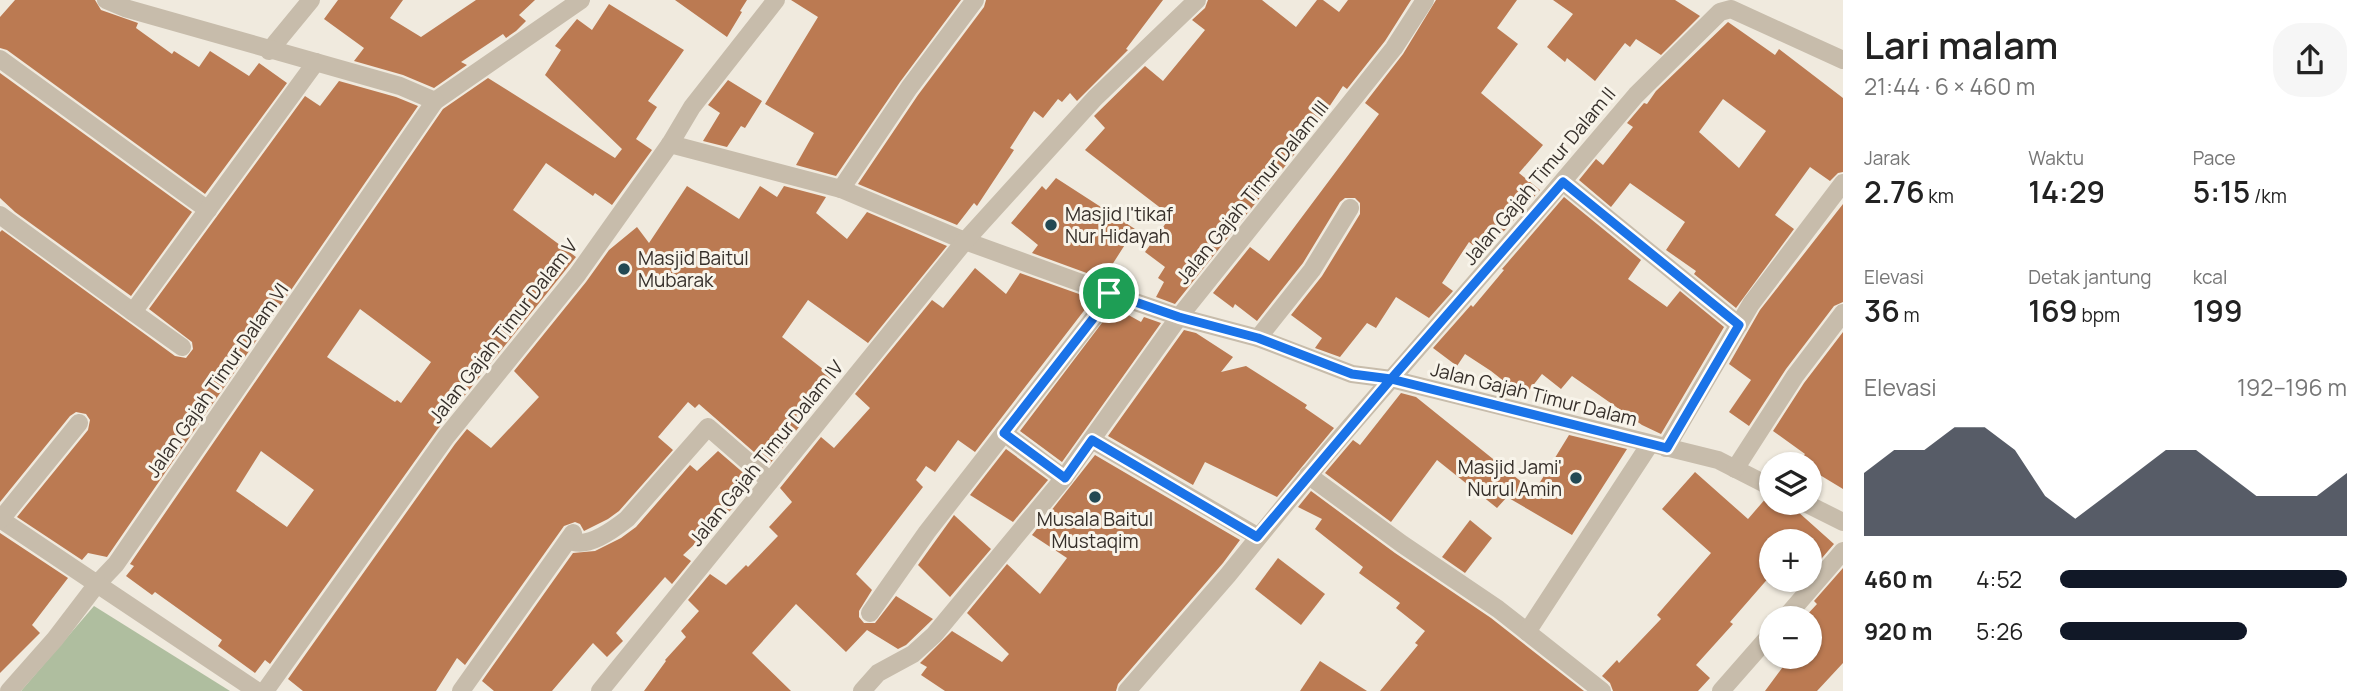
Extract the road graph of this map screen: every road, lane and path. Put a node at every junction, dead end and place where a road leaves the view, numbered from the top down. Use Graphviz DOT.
graph roads {
  1 [pos="106,0"];
  2 [pos="311,0"];
  3 [pos="581,0"];
  4 [pos="776,0"];
  5 [pos="975,0"];
  6 [pos="1197,0"];
  7 [pos="1425,0"];
  8 [pos="269,51"];
  9 [pos="0,60"];
  10 [pos="1843,60"];
  11 [pos="316,62"];
  12 [pos="435,101"];
  13 [pos="670,144"];
  14 [pos="1563,182"];
  15 [pos="1843,183"];
  16 [pos="841,189"];
  17 [pos="1350,208"];
  18 [pos="208,210"];
  19 [pos="0,215"];
  20 [pos="965,241"];
  21 [pos="1109,293"];
  22 [pos="133,312"];
  23 [pos="1843,313"];
  24 [pos="1179,317"];
  25 [pos="1739,325"];
  26 [pos="1258,338"];
  27 [pos="181,347"];
  28 [pos="1391,379"];
  29 [pos="79,423"];
  30 [pos="1004,433"];
  31 [pos="1092,440"];
  32 [pos="1658,446"];
  33 [pos="1735,469"];
  34 [pos="1308,475"];
  35 [pos="1065,478"];
  36 [pos="1759,480"];
  37 [pos="770,481"];
  38 [pos="1822,512"];
  39 [pos="1,519"];
  40 [pos="1843,522"];
  41 [pos="1257,537"];
  42 [pos="1843,551"];
  43 [pos="97,584"];
  44 [pos="1795,606"];
  45 [pos="870,613"];
  46 [pos="1527,632"];
  47 [pos="1759,648"];
  48 [pos="9,691"];
  49 [pos="257,691"];
  50 [pos="265,691"];
  51 [pos="461,691"];
  52 [pos="600,691"];
  53 [pos="862,691"];
  54 [pos="1127,691"];
  55 [pos="1602,691"];
  56 [pos="1721,691"];
  1 -- 8 [label="street"];
  2 -- 8 [label="street"];
  3 -- 12 [label="street, Jalan Gajah Timur Dalam VI"];
  4 -- 13 [label="street, Jalan Gajah Timur Dalam V"];
  5 -- 16 [label="street"];
  6 -- 20 [label="street, Jalan Gajah Timur Dalam IV"];
  7 -- 24 [label="street, Jalan Gajah Timur Dalam III"];
  8 -- 11 [label="street"];
  9 -- 18 [label="street"];
  10 -- 14 [label="street, Jalan Gajah Timur Dalam II"];
  11 -- 12 [label="street"];
  11 -- 18 [label="street"];
  12 -- 43 [label="street, Jalan Gajah Timur Dalam VI"];
  13 -- 16 [label="street"];
  13 -- 50 [label="street, Jalan Gajah Timur Dalam V"];
  14 -- 25 [label="street"];
  14 -- 28 [label="street, Jalan Gajah Timur Dalam II"];
  15 -- 25 [label="street"];
  16 -- 20 [label="street"];
  17 -- 26 [label="street"];
  18 -- 22 [label="street"];
  19 -- 22 [label="street"];
  20 -- 21 [label="street, Jalan Gajah Timur Dalam"];
  20 -- 37 [label="street, Jalan Gajah Timur Dalam IV"];
  21 -- 24 [label="street, Jalan Gajah Timur Dalam"];
  21 -- 30 [label="street"];
  22 -- 27 [label="street"];
  23 -- 33 [label="street"];
  24 -- 26 [label="street, Jalan Gajah Timur Dalam"];
  24 -- 31 [label="street, Jalan Gajah Timur Dalam III"];
  25 -- 32 [label="street"];
  26 -- 28 [label="street, Jalan Gajah Timur Dalam"];
  28 -- 32 [label="street, Jalan Gajah Timur Dalam"];
  28 -- 34 [label="street, Jalan Gajah Timur Dalam II"];
  29 -- 39 [label="street"];
  30 -- 35 [label="street"];
  30 -- 45 [label="street"];
  31 -- 35 [label="street, Jalan Gajah Timur Dalam III"];
  31 -- 41 [label="street"];
  32 -- 33 [label="street, Jalan Gajah Timur Dalam"];
  32 -- 46 [label="street"];
  33 -- 36 [label="street, Jalan Gajah Timur Dalam"];
  34 -- 41 [label="street, Jalan Gajah Timur Dalam II"];
  34 -- 46 [label="street"];
  35 -- 53 [label="street, Jalan Gajah Timur Dalam III"];
  37 -- 51 [label="street"];
  37 -- 52 [label="street, Jalan Gajah Timur Dalam IV"];
  38 -- 40 [label="street"];
  39 -- 43 [label="street"];
  41 -- 54 [label="street, Jalan Gajah Timur Dalam II"];
  42 -- 44 [label="street"];
  43 -- 48 [label="street, Jalan Gajah Timur Dalam VI"];
  43 -- 49 [label="street"];
  46 -- 55 [label="street"];
  47 -- 56 [label="street"];
}
